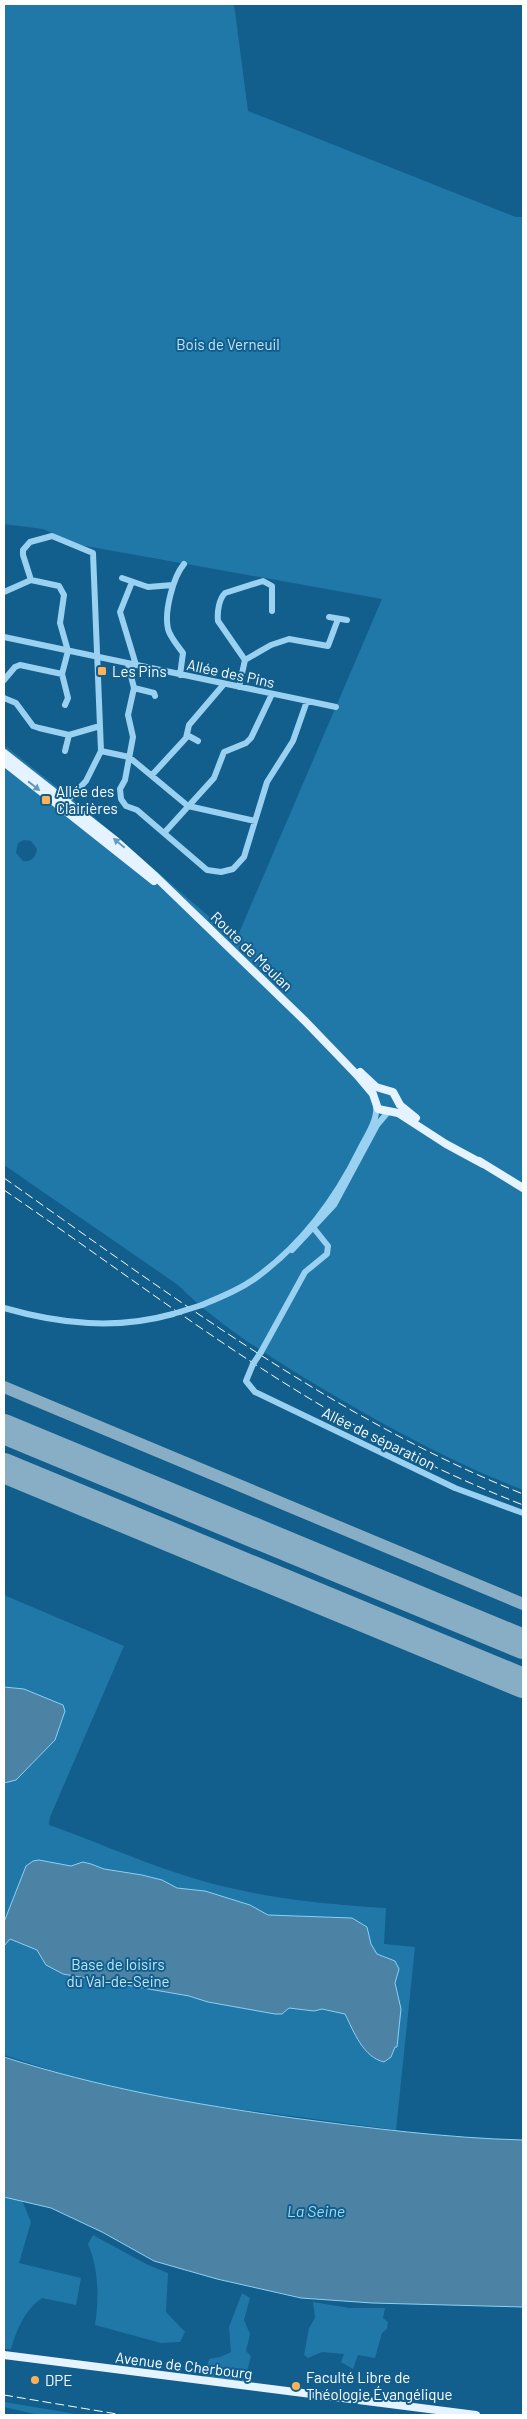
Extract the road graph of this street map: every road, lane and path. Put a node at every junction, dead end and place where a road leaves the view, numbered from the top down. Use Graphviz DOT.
graph roads {
  1 [pos="184,564"];
  2 [pos="122,578"];
  3 [pos="31,580"];
  4 [pos="132,582"];
  5 [pos="172,585"];
  6 [pos="4,592"];
  7 [pos="272,611"];
  8 [pos="329,617"];
  9 [pos="338,619"];
  10 [pos="347,620"];
  11 [pos="6,638"];
  12 [pos="68,651"];
  13 [pos="97,657"];
  14 [pos="245,660"];
  15 [pos="128,664"];
  16 [pos="136,665"];
  17 [pos="62,674"];
  18 [pos="180,674"];
  19 [pos="4,680"];
  20 [pos="224,684"];
  21 [pos="239,687"];
  22 [pos="134,688"];
  23 [pos="272,694"];
  24 [pos="155,696"];
  25 [pos="4,698"];
  26 [pos="307,701"];
  27 [pos="65,705"];
  28 [pos="336,707"];
  29 [pos="100,726"];
  30 [pos="69,735"];
  31 [pos="187,735"];
  32 [pos="198,741"];
  33 [pos="66,751"];
  34 [pos="101,751"];
  35 [pos="4,753"];
  36 [pos="130,756"];
  37 [pos="4,762"];
  38 [pos="152,775"];
  39 [pos="66,806"];
  40 [pos="188,806"];
  41 [pos="255,821"];
  42 [pos="164,832"];
  43 [pos="305,1022"];
  44 [pos="384,1089"];
  45 [pos="397,1099"];
  46 [pos="375,1103"];
  47 [pos="389,1111"];
  48 [pos="483,1164"];
  49 [pos="523,1188"];
  50 [pos="312,1227"];
  51 [pos="4,1308"];
  52 [pos="523,1513"];
  53 [pos="4,2355"];
  54 [pos="476,2415"];
  1 -- 5 [label="street"];
  2 -- 4 [label="street"];
  3 -- 6 [label="street"];
  3 -- 12 [label="street"];
  3 -- 13 [label="street"];
  4 -- 5 [label="street"];
  4 -- 16 [label="street"];
  5 -- 18 [label="street"];
  7 -- 14 [label="street"];
  8 -- 9 [label="street"];
  9 -- 10 [label="street"];
  9 -- 14 [label="street"];
  11 -- 12 [label="street, Allée des Pins"];
  12 -- 13 [label="street, Allée des Pins"];
  12 -- 17 [label="street"];
  13 -- 15 [label="street, Allée des Pins"];
  13 -- 29 [label="street"];
  14 -- 21 [label="street"];
  15 -- 16 [label="street, Allée des Pins"];
  15 -- 22 [label="street"];
  16 -- 18 [label="street, Allée des Pins"];
  17 -- 19 [label="street"];
  17 -- 27 [label="street"];
  18 -- 20 [label="street, Allée des Pins"];
  20 -- 21 [label="street, Allée des Pins"];
  20 -- 31 [label="street"];
  21 -- 23 [label="street, Allée des Pins"];
  22 -- 24 [label="street"];
  22 -- 36 [label="street"];
  23 -- 26 [label="street, Allée des Pins"];
  23 -- 40 [label="street"];
  25 -- 30 [label="street"];
  26 -- 28 [label="street, Allée des Pins"];
  26 -- 41 [label="street"];
  29 -- 30 [label="street"];
  29 -- 34 [label="street"];
  30 -- 33 [label="street"];
  31 -- 32 [label="street"];
  31 -- 38 [label="street"];
  34 -- 36 [label="street"];
  34 -- 39 [label="street"];
  35 -- 39 [label="main road, Route de Meulan"];
  36 -- 38 [label="street"];
  36 -- 42 [label="street"];
  37 -- 39 [label="main road, Route de Meulan, one-way"];
  38 -- 40 [label="street"];
  39 -- 43 [label="main road, Route de Meulan"];
  40 -- 41 [label="street"];
  40 -- 42 [label="street"];
  41 -- 42 [label="street"];
  43 -- 44 [label="main road, Route de Meulan"];
  43 -- 46 [label="main road, Route de Meulan"];
  44 -- 45 [label="main road"];
  44 -- 46 [label="main road"];
  45 -- 47 [label="main road"];
  45 -- 48 [label="main road"];
  46 -- 47 [label="main road"];
  46 -- 50 [label="street"];
  47 -- 48 [label="main road"];
  47 -- 50 [label="street"];
  48 -- 49 [label="main road"];
  50 -- 51 [label="street, bridge"];
  50 -- 52 [label="street, Allée de séparation, bridge"];
  53 -- 54 [label="main road, Avenue de Cherbourg"];
}
